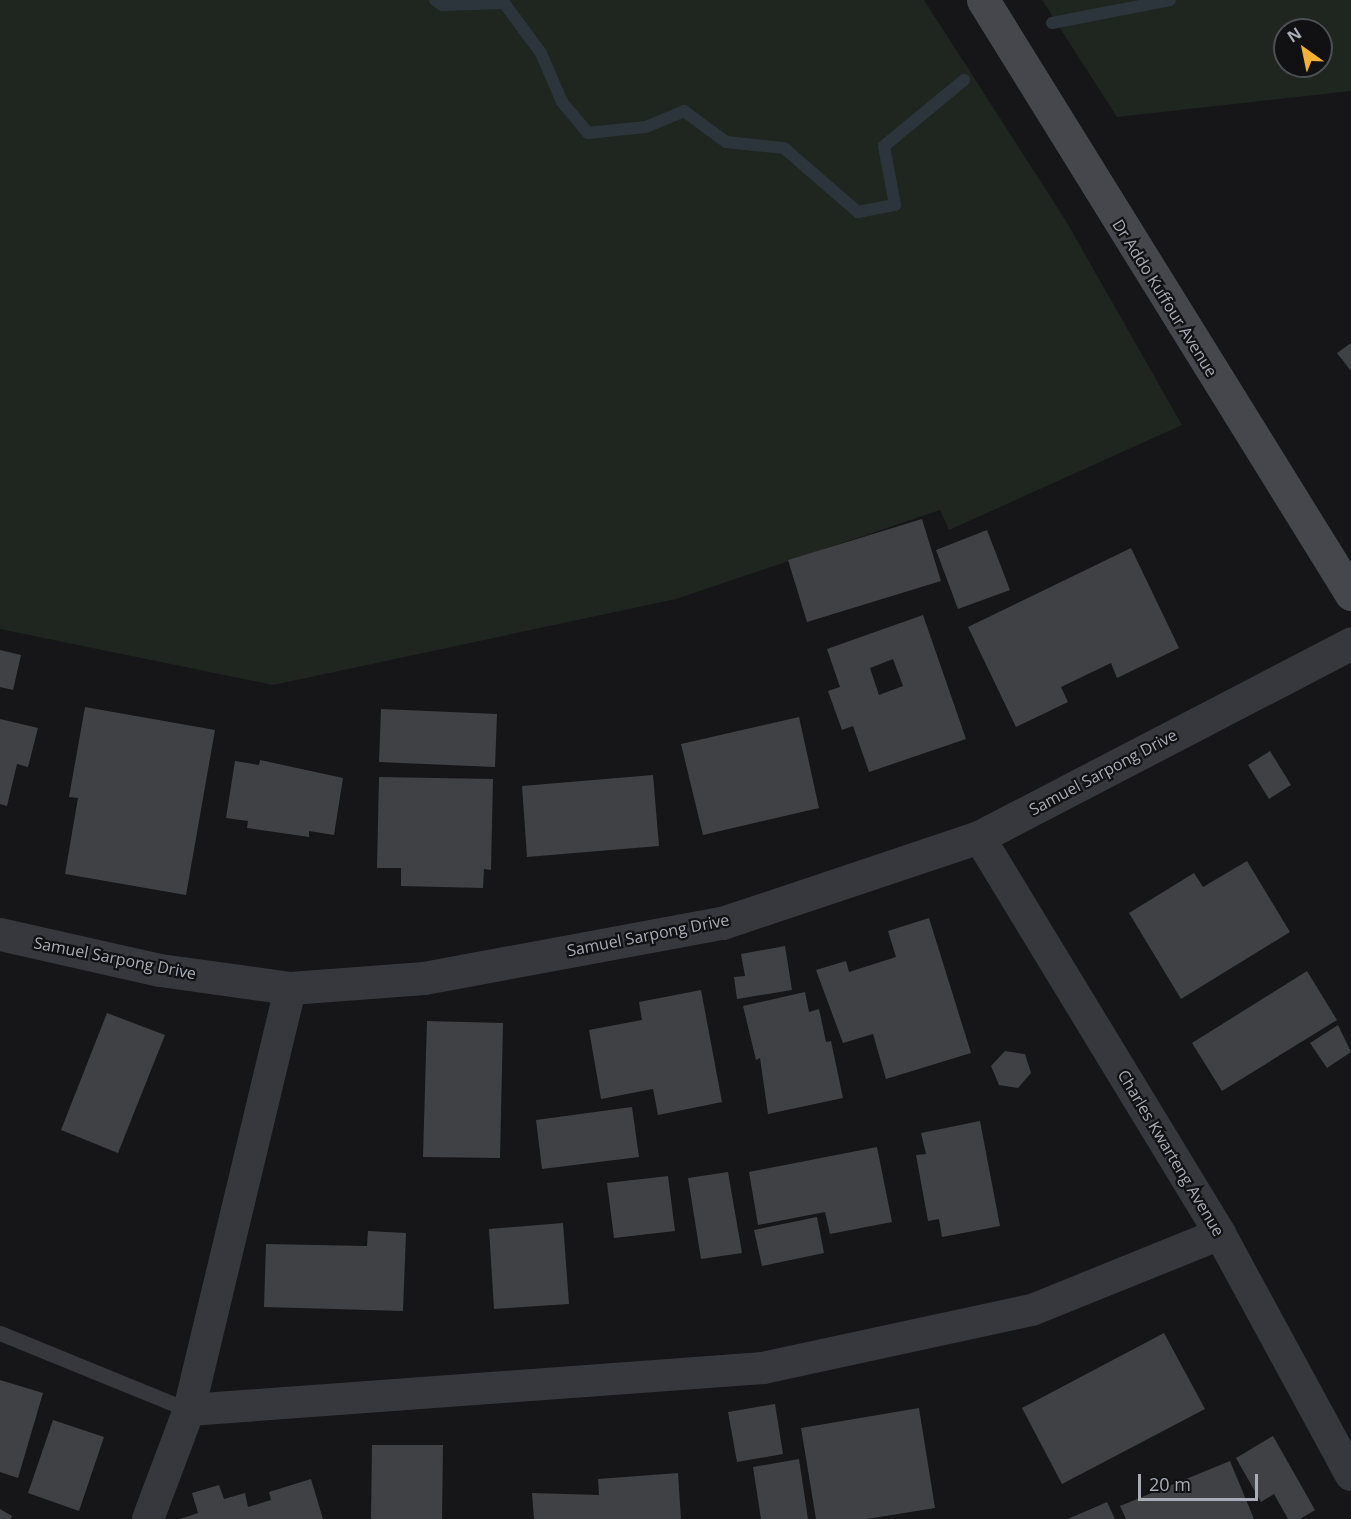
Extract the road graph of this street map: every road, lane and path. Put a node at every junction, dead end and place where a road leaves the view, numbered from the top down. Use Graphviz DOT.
graph roads {
  1 [pos="983,0"];
  2 [pos="1351,594"];
  3 [pos="1351,643"];
  4 [pos="979,837"];
  5 [pos="0,934"];
  6 [pos="290,988"];
  7 [pos="1220,1234"];
  8 [pos="0,1333"];
  9 [pos="189,1410"];
  10 [pos="1351,1475"];
  11 [pos="148,1519"];
  1 -- 2 [label="main road, Dr Addo Kuffour Avenue"];
  3 -- 4 [label="street, Samuel Sarpong Drive"];
  4 -- 6 [label="street, Samuel Sarpong Drive"];
  4 -- 7 [label="street, Charles Kwarteng Avenue"];
  5 -- 6 [label="street, Samuel Sarpong Drive"];
  6 -- 9 [label="street"];
  7 -- 9 [label="street"];
  7 -- 10 [label="street, Charles Kwarteng Avenue"];
  8 -- 9 [label="lane"];
  9 -- 11 [label="street"];
}
